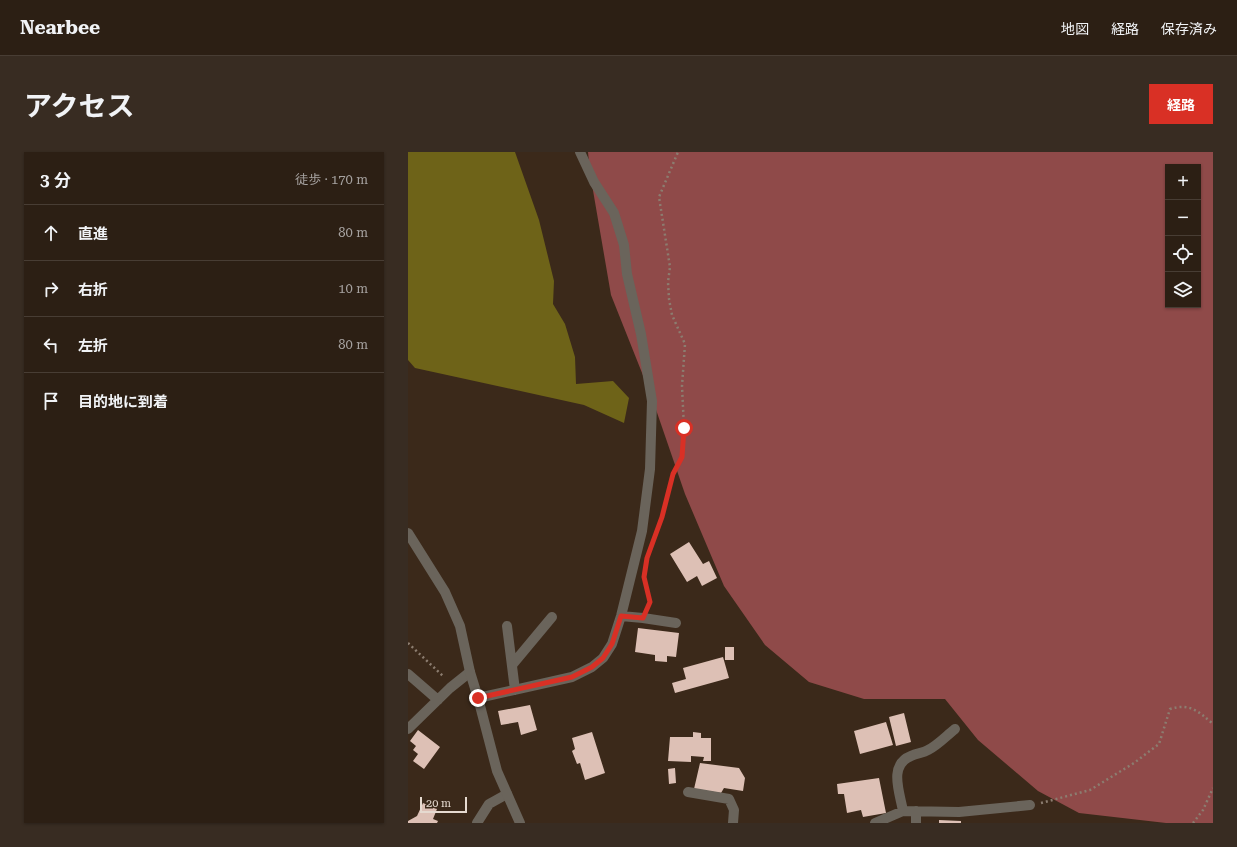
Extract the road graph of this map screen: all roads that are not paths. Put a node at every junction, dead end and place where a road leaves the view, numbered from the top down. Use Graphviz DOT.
graph roads {
  1 [pos="580,152"];
  2 [pos="408,533"];
  3 [pos="621,616"];
  4 [pos="552,617"];
  5 [pos="676,623"];
  6 [pos="507,626"];
  7 [pos="512,665"];
  8 [pos="470,672"];
  9 [pos="408,674"];
  10 [pos="515,690"];
  11 [pos="478,698"];
  12 [pos="438,700"];
  13 [pos="955,728"];
  14 [pos="408,729"];
  15 [pos="688,792"];
  16 [pos="507,794"];
  17 [pos="1030,806"];
  18 [pos="903,811"];
  19 [pos="916,811"];
  20 [pos="477,823"];
  21 [pos="520,823"];
  22 [pos="733,823"];
  23 [pos="875,823"];
  24 [pos="916,823"];
  1 -- 3 [label="street"];
  2 -- 8 [label="street"];
  3 -- 5 [label="street"];
  3 -- 10 [label="street"];
  4 -- 7 [label="street"];
  6 -- 7 [label="street"];
  7 -- 10 [label="street"];
  8 -- 11 [label="street"];
  8 -- 12 [label="street"];
  9 -- 12 [label="street"];
  10 -- 11 [label="street"];
  11 -- 16 [label="street"];
  12 -- 14 [label="street"];
  13 -- 18 [label="street"];
  15 -- 22 [label="street"];
  16 -- 20 [label="street"];
  16 -- 21 [label="street"];
  17 -- 19 [label="street"];
  18 -- 19 [label="street"];
  18 -- 23 [label="street"];
  19 -- 24 [label="street"];
}
